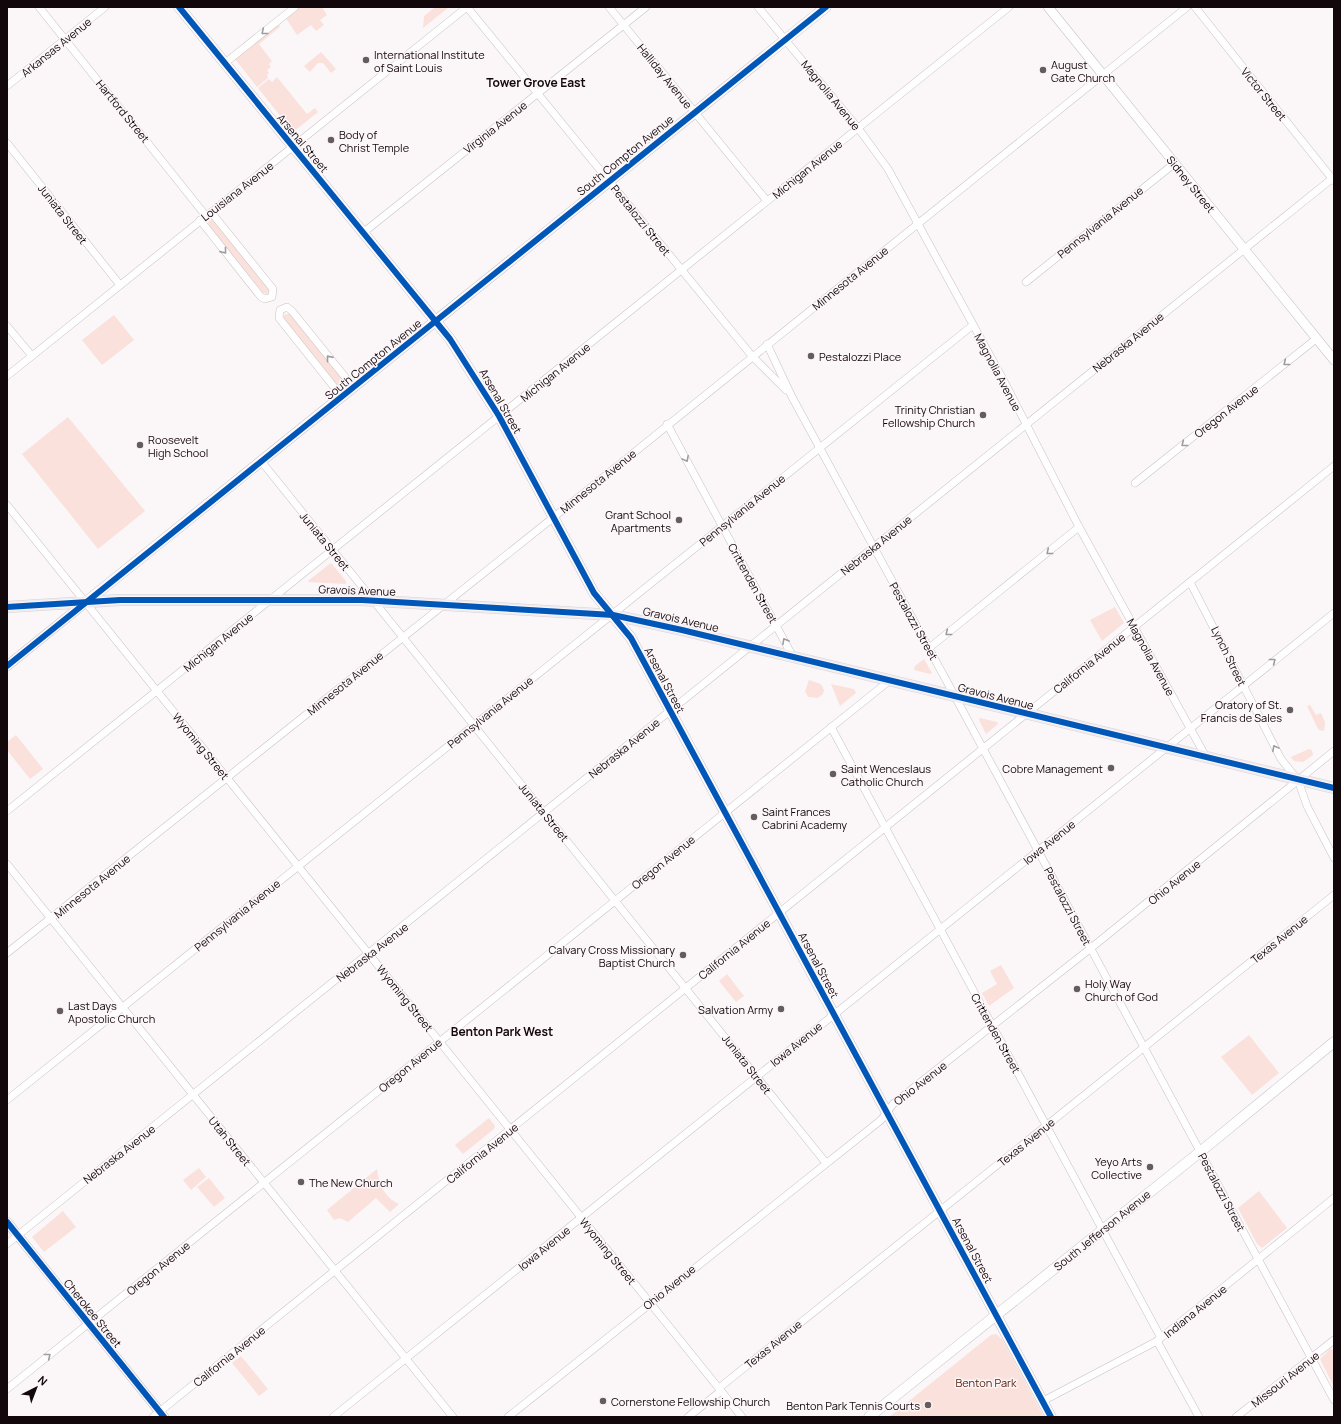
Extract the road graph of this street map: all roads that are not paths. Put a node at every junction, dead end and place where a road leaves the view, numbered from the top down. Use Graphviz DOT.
graph roads {
  1 [pos="39,7"];
  2 [pos="106,7"];
  3 [pos="179,7"];
  4 [pos="295,7"];
  5 [pos="467,7"];
  6 [pos="609,7"];
  7 [pos="646,7"];
  8 [pos="758,7"];
  9 [pos="826,7"];
  10 [pos="1009,7"];
  11 [pos="1048,7"];
  12 [pos="1187,7"];
  13 [pos="1195,7"];
  14 [pos="624,25"];
  15 [pos="66,39"];
  16 [pos="786,40"];
  17 [pos="225,63"];
  18 [pos="1103,75"];
  19 [pos="7,86"];
  20 [pos="537,94"];
  21 [pos="695,112"];
  22 [pos="858,128"];
  23 [pos="7,143"];
  24 [pos="293,146"];
  25 [pos="1174,163"];
  26 [pos="1333,179"];
  27 [pos="609,181"];
  28 [pos="767,201"];
  29 [pos="206,216"];
  30 [pos="918,224"];
  31 [pos="364,232"];
  32 [pos="1244,249"];
  33 [pos="681,270"];
  34 [pos="1026,282"];
  35 [pos="120,285"];
  36 [pos="436,320"];
  37 [pos="972,325"];
  38 [pos="7,326"];
  39 [pos="1316,339"];
  40 [pos="767,344"];
  41 [pos="32,356"];
  42 [pos="752,356"];
  43 [pos="1334,360"];
  44 [pos="7,376"];
  45 [pos="354,388"];
  46 [pos="789,393"];
  47 [pos="342,397"];
  48 [pos="499,416"];
  49 [pos="668,424"];
  50 [pos="1026,424"];
  51 [pos="819,448"];
  52 [pos="260,461"];
  53 [pos="1334,466"];
  54 [pos="1135,483"];
  55 [pos="7,505"];
  56 [pos="554,517"];
  57 [pos="722,526"];
  58 [pos="1079,527"];
  59 [pos="874,547"];
  60 [pos="332,550"];
  61 [pos="1190,582"];
  62 [pos="272,598"];
  63 [pos="373,600"];
  64 [pos="86,602"];
  65 [pos="443,605"];
  66 [pos="7,607"];
  67 [pos="1334,613"];
  68 [pos="613,615"];
  69 [pos="776,626"];
  70 [pos="1134,627"];
  71 [pos="402,638"];
  72 [pos="751,647"];
  73 [pos="929,648"];
  74 [pos="793,657"];
  75 [pos="7,666"];
  76 [pos="889,680"];
  77 [pos="1243,685"];
  78 [pos="157,691"];
  79 [pos="955,696"];
  80 [pos="670,711"];
  81 [pos="1025,714"];
  82 [pos="473,726"];
  83 [pos="831,727"];
  84 [pos="1190,728"];
  85 [pos="983,748"];
  86 [pos="1166,748"];
  87 [pos="1334,751"];
  88 [pos="1206,758"];
  89 [pos="227,778"];
  90 [pos="1298,780"];
  91 [pos="1334,788"];
  92 [pos="7,811"];
  93 [pos="544,812"];
  94 [pos="725,812"];
  95 [pos="885,829"];
  96 [pos="1038,851"];
  97 [pos="1334,858"];
  98 [pos="7,864"];
  99 [pos="298,866"];
  100 [pos="1334,895"];
  101 [pos="615,900"];
  102 [pos="780,913"];
  103 [pos="51,919"];
  104 [pos="939,929"];
  105 [pos="1091,948"];
  106 [pos="7,953"];
  107 [pos="369,954"];
  108 [pos="686,988"];
  109 [pos="122,1007"];
  110 [pos="834,1013"];
  111 [pos="992,1026"];
  112 [pos="439,1042"];
  113 [pos="1334,1042"];
  114 [pos="1144,1047"];
  115 [pos="756,1076"];
  116 [pos="193,1095"];
  117 [pos="7,1100"];
  118 [pos="887,1112"];
  119 [pos="1046,1126"];
  120 [pos="510,1130"];
  121 [pos="1200,1152"];
  122 [pos="826,1163"];
  123 [pos="264,1183"];
  124 [pos="1334,1198"];
  125 [pos="940,1210"];
  126 [pos="581,1218"];
  127 [pos="7,1222"];
  128 [pos="1103,1230"];
  129 [pos="18,1235"];
  130 [pos="7,1244"];
  131 [pos="1258,1260"];
  132 [pos="335,1271"];
  133 [pos="650,1303"];
  134 [pos="997,1315"];
  135 [pos="89,1323"];
  136 [pos="1159,1340"];
  137 [pos="1334,1340"];
  138 [pos="1311,1358"];
  139 [pos="406,1359"];
  140 [pos="7,1389"];
  141 [pos="720,1390"];
  142 [pos="1334,1400"];
  143 [pos="1043,1401"];
  144 [pos="159,1415"];
  145 [pos="333,1417"];
  146 [pos="453,1417"];
  147 [pos="508,1417"];
  148 [pos="688,1417"];
  149 [pos="742,1417"];
  150 [pos="869,1417"];
  151 [pos="1051,1417"];
  152 [pos="1199,1417"];
  153 [pos="1236,1417"];
  1 -- 15 [label="street, Hartford Street"];
  2 -- 15 [label="street, Arkansas Avenue"];
  3 -- 17 [label="main road, Arsenal Street"];
  4 -- 17 [label="street, one-way"];
  5 -- 20 [label="street, Pestalozzi Street"];
  5 -- 24 [label="street, Louisiana Avenue"];
  6 -- 14 [label="street, Halliday Avenue"];
  7 -- 14 [label="street, Virginia Avenue"];
  8 -- 16 [label="street, Magnolia Avenue"];
  9 -- 16 [label="main road, South Compton Avenue"];
  10 -- 22 [label="street, Michigan Avenue"];
  11 -- 18 [label="street, Sidney Street"];
  12 -- 18 [label="street, Minnesota Avenue"];
  13 -- 26 [label="street, Victor Street"];
  14 -- 20 [label="street, Virginia Avenue"];
  14 -- 21 [label="street, Halliday Avenue"];
  15 -- 19 [label="street, Arkansas Avenue"];
  15 -- 29 [label="street, Hartford Street"];
  16 -- 21 [label="main road, South Compton Avenue"];
  16 -- 22 [label="street, Magnolia Avenue"];
  17 -- 24 [label="main road, Arsenal Street"];
  18 -- 25 [label="street, Sidney Street"];
  18 -- 30 [label="street, Minnesota Avenue"];
  20 -- 27 [label="street, Pestalozzi Street"];
  20 -- 31 [label="street, Virginia Avenue"];
  21 -- 27 [label="main road, South Compton Avenue"];
  21 -- 28 [label="street, Halliday Avenue"];
  22 -- 28 [label="street, Michigan Avenue"];
  22 -- 30 [label="street, Magnolia Avenue"];
  23 -- 35 [label="street, Juniata Street"];
  24 -- 29 [label="street, Louisiana Avenue"];
  24 -- 31 [label="main road, Arsenal Street"];
  25 -- 32 [label="street, Sidney Street"];
  25 -- 34 [label="street, Pennsylvania Avenue"];
  26 -- 32 [label="street, Nebraska Avenue"];
  27 -- 33 [label="street, Pestalozzi Street"];
  27 -- 36 [label="main road, South Compton Avenue"];
  28 -- 33 [label="street, Michigan Avenue"];
  29 -- 29 [label="street, Hartford Street, one-way"];
  29 -- 35 [label="street, Louisiana Avenue"];
  30 -- 37 [label="street, Magnolia Avenue"];
  30 -- 40 [label="street, Minnesota Avenue"];
  31 -- 36 [label="main road, Arsenal Street"];
  32 -- 39 [label="street, Sidney Street"];
  32 -- 50 [label="street, Nebraska Avenue"];
  33 -- 42 [label="street, Pestalozzi Street"];
  33 -- 48 [label="street, Michigan Avenue"];
  35 -- 41 [label="street, Louisiana Avenue"];
  36 -- 45 [label="main road, South Compton Avenue"];
  36 -- 48 [label="main road, Arsenal Street"];
  37 -- 50 [label="street, Magnolia Avenue"];
  37 -- 51 [label="street, Pennsylvania Avenue"];
  38 -- 41 [label="street"];
  39 -- 43 [label="street, Sidney Street"];
  39 -- 54 [label="street, Oregon Avenue, one-way"];
  40 -- 42 [label="street, Minnesota Avenue"];
  40 -- 46 [label="street, Pestalozzi Street"];
  41 -- 44 [label="street, Louisiana Avenue"];
  42 -- 46 [label="street, Pestalozzi Street"];
  42 -- 49 [label="street, Minnesota Avenue"];
  45 -- 47 [label="main road, South Compton Avenue"];
  45 -- 47 [label="street, one-way"];
  46 -- 51 [label="street, Pestalozzi Street"];
  47 -- 52 [label="main road, South Compton Avenue"];
  48 -- 56 [label="main road, Arsenal Street"];
  48 -- 60 [label="street, Michigan Avenue"];
  49 -- 56 [label="street, Minnesota Avenue"];
  49 -- 57 [label="street, Crittenden Street, one-way"];
  50 -- 58 [label="street, Magnolia Avenue"];
  50 -- 59 [label="street, Nebraska Avenue"];
  51 -- 57 [label="street, Pennsylvania Avenue"];
  51 -- 59 [label="street, Pestalozzi Street"];
  52 -- 60 [label="street, Juniata Street"];
  52 -- 64 [label="main road, South Compton Avenue"];
  53 -- 61 [label="street, California Avenue"];
  55 -- 64 [label="street, Wyoming Street"];
  56 -- 65 [label="street, Minnesota Avenue"];
  56 -- 68 [label="main road, Arsenal Street"];
  57 -- 68 [label="street, Pennsylvania Avenue"];
  57 -- 69 [label="street, Crittenden Street"];
  58 -- 70 [label="street, Magnolia Avenue"];
  58 -- 73 [label="street, one-way"];
  59 -- 69 [label="street, Nebraska Avenue"];
  59 -- 73 [label="street, Pestalozzi Street"];
  60 -- 62 [label="street, Michigan Avenue"];
  60 -- 63 [label="street, Juniata Street"];
  61 -- 70 [label="street, California Avenue"];
  61 -- 77 [label="street, Lynch Street"];
  62 -- 63 [label="main road, Gravois Avenue"];
  62 -- 64 [label="main road, Gravois Avenue"];
  62 -- 78 [label="street, Michigan Avenue"];
  63 -- 65 [label="main road, Gravois Avenue"];
  63 -- 71 [label="street, Juniata Street"];
  64 -- 66 [label="main road, Gravois Avenue"];
  64 -- 75 [label="street, South Compton Avenue"];
  64 -- 78 [label="street, Wyoming Street"];
  65 -- 68 [label="main road, Gravois Avenue"];
  65 -- 71 [label="street, Minnesota Avenue"];
  77 -- 67 [label="street, Iowa Avenue, one-way"];
  68 -- 72 [label="main road, Gravois Avenue"];
  68 -- 80 [label="main road, Arsenal Street"];
  68 -- 82 [label="street, Pennsylvania Avenue"];
  69 -- 72 [label="street, Nebraska Avenue"];
  74 -- 69 [label="street, Crittenden Street, one-way"];
  70 -- 81 [label="street, California Avenue"];
  70 -- 84 [label="street, Magnolia Avenue"];
  71 -- 82 [label="street, Juniata Street"];
  71 -- 89 [label="street, Minnesota Avenue"];
  72 -- 74 [label="main road, Gravois Avenue"];
  72 -- 80 [label="street, Nebraska Avenue"];
  73 -- 79 [label="street, Pestalozzi Street"];
  74 -- 76 [label="main road, Gravois Avenue"];
  76 -- 79 [label="main road, Gravois Avenue"];
  76 -- 83 [label="street, Oregon Avenue"];
  77 -- 84 [label="street, Iowa Avenue"];
  90 -- 77 [label="street, Lynch Street, one-way"];
  78 -- 89 [label="street, Wyoming Street"];
  78 -- 92 [label="street, Michigan Avenue"];
  79 -- 81 [label="main road, Gravois Avenue"];
  79 -- 85 [label="street, Pestalozzi Street"];
  80 -- 93 [label="street, Nebraska Avenue"];
  80 -- 94 [label="main road, Arsenal Street"];
  81 -- 85 [label="street, California Avenue"];
  81 -- 86 [label="main road, Gravois Avenue"];
  82 -- 93 [label="street, Juniata Street"];
  82 -- 99 [label="street, Pennsylvania Avenue"];
  83 -- 94 [label="street, Oregon Avenue"];
  83 -- 95 [label="street, Crittenden Street"];
  84 -- 86 [label="street, Iowa Avenue"];
  84 -- 88 [label="street, Magnolia Avenue"];
  85 -- 95 [label="street, California Avenue"];
  85 -- 96 [label="street, Pestalozzi Street"];
  86 -- 88 [label="main road, Gravois Avenue"];
  86 -- 96 [label="street, Iowa Avenue"];
  87 -- 90 [label="street, Ohio Avenue"];
  88 -- 90 [label="main road, Gravois Avenue"];
  89 -- 99 [label="street, Wyoming Street"];
  89 -- 103 [label="street, Minnesota Avenue"];
  90 -- 91 [label="main road, Gravois Avenue"];
  90 -- 97 [label="street, Lynch Street"];
  90 -- 105 [label="street, Ohio Avenue"];
  93 -- 101 [label="street, Juniata Street"];
  93 -- 107 [label="street, Nebraska Avenue"];
  94 -- 101 [label="street, Oregon Avenue"];
  94 -- 102 [label="main road, Arsenal Street"];
  95 -- 102 [label="street, California Avenue"];
  95 -- 104 [label="street, Crittenden Street"];
  96 -- 104 [label="street, Iowa Avenue"];
  96 -- 105 [label="street, Pestalozzi Street"];
  98 -- 103 [label="street, Utah Street"];
  99 -- 107 [label="street, Wyoming Street"];
  99 -- 109 [label="street, Pennsylvania Avenue"];
  100 -- 114 [label="street, Texas Avenue"];
  101 -- 108 [label="street, Juniata Street"];
  101 -- 112 [label="street, Oregon Avenue"];
  102 -- 108 [label="street, California Avenue"];
  102 -- 110 [label="main road, Arsenal Street"];
  103 -- 106 [label="street, Minnesota Avenue"];
  103 -- 109 [label="street, Utah Street"];
  104 -- 110 [label="street, Iowa Avenue"];
  104 -- 111 [label="street, Crittenden Street"];
  105 -- 111 [label="street, Ohio Avenue"];
  105 -- 114 [label="street, Pestalozzi Street"];
  107 -- 112 [label="street, Wyoming Street"];
  107 -- 116 [label="street, Nebraska Avenue"];
  108 -- 115 [label="street, Juniata Street"];
  108 -- 120 [label="street, California Avenue"];
  109 -- 116 [label="street, Utah Street"];
  109 -- 117 [label="street, Pennsylvania Avenue"];
  110 -- 115 [label="street, Iowa Avenue"];
  110 -- 118 [label="main road, Arsenal Street"];
  111 -- 118 [label="street, Ohio Avenue"];
  111 -- 119 [label="street, Crittenden Street"];
  112 -- 120 [label="street, Wyoming Street"];
  112 -- 123 [label="street, Oregon Avenue"];
  113 -- 121 [label="main road, South Jefferson Avenue"];
  114 -- 119 [label="street, Texas Avenue"];
  114 -- 121 [label="street, Pestalozzi Street"];
  115 -- 122 [label="street, Juniata Street"];
  115 -- 126 [label="street, Iowa Avenue"];
  116 -- 123 [label="street, Utah Street"];
  116 -- 129 [label="street, Nebraska Avenue"];
  118 -- 122 [label="street, Ohio Avenue"];
  118 -- 125 [label="main road, Arsenal Street"];
  119 -- 125 [label="street, Texas Avenue"];
  119 -- 128 [label="street, Crittenden Street"];
  120 -- 126 [label="street, Wyoming Street"];
  120 -- 132 [label="street, California Avenue"];
  121 -- 128 [label="main road, South Jefferson Avenue"];
  121 -- 131 [label="street, Pestalozzi Street"];
  122 -- 133 [label="street, Ohio Avenue"];
  123 -- 132 [label="street, Utah Street"];
  123 -- 135 [label="street, Oregon Avenue"];
  124 -- 131 [label="street, Indiana Avenue"];
  125 -- 134 [label="main road, Arsenal Street"];
  125 -- 141 [label="street, Texas Avenue"];
  126 -- 133 [label="street, Wyoming Street"];
  126 -- 139 [label="street, Iowa Avenue"];
  127 -- 129 [label="street, Cherokee Street"];
  128 -- 134 [label="main road, South Jefferson Avenue"];
  128 -- 136 [label="street, Crittenden Street"];
  129 -- 130 [label="street, Nebraska Avenue"];
  129 -- 135 [label="street, Cherokee Street"];
  131 -- 136 [label="street, Indiana Avenue"];
  131 -- 138 [label="street, Pestalozzi Street"];
  132 -- 139 [label="street, Utah Street"];
  132 -- 144 [label="street, California Avenue"];
  133 -- 141 [label="street, Wyoming Street"];
  133 -- 147 [label="street, Ohio Avenue"];
  134 -- 143 [label="main road, Arsenal Street"];
  134 -- 150 [label="main road, South Jefferson Avenue"];
  140 -- 135 [label="street, Oregon Avenue, one-way"];
  135 -- 144 [label="street, Cherokee Street"];
  136 -- 143 [label="street, Indiana Avenue"];
  136 -- 152 [label="street, Crittenden Street"];
  137 -- 138 [label="street, Missouri Avenue"];
  138 -- 142 [label="street, Pestalozzi Street"];
  138 -- 153 [label="street, Missouri Avenue"];
  139 -- 145 [label="street, Iowa Avenue"];
  139 -- 146 [label="street, Utah Street"];
  141 -- 148 [label="street, Texas Avenue"];
  141 -- 149 [label="street, Wyoming Street"];
  143 -- 151 [label="main road, Arsenal Street"];
}
